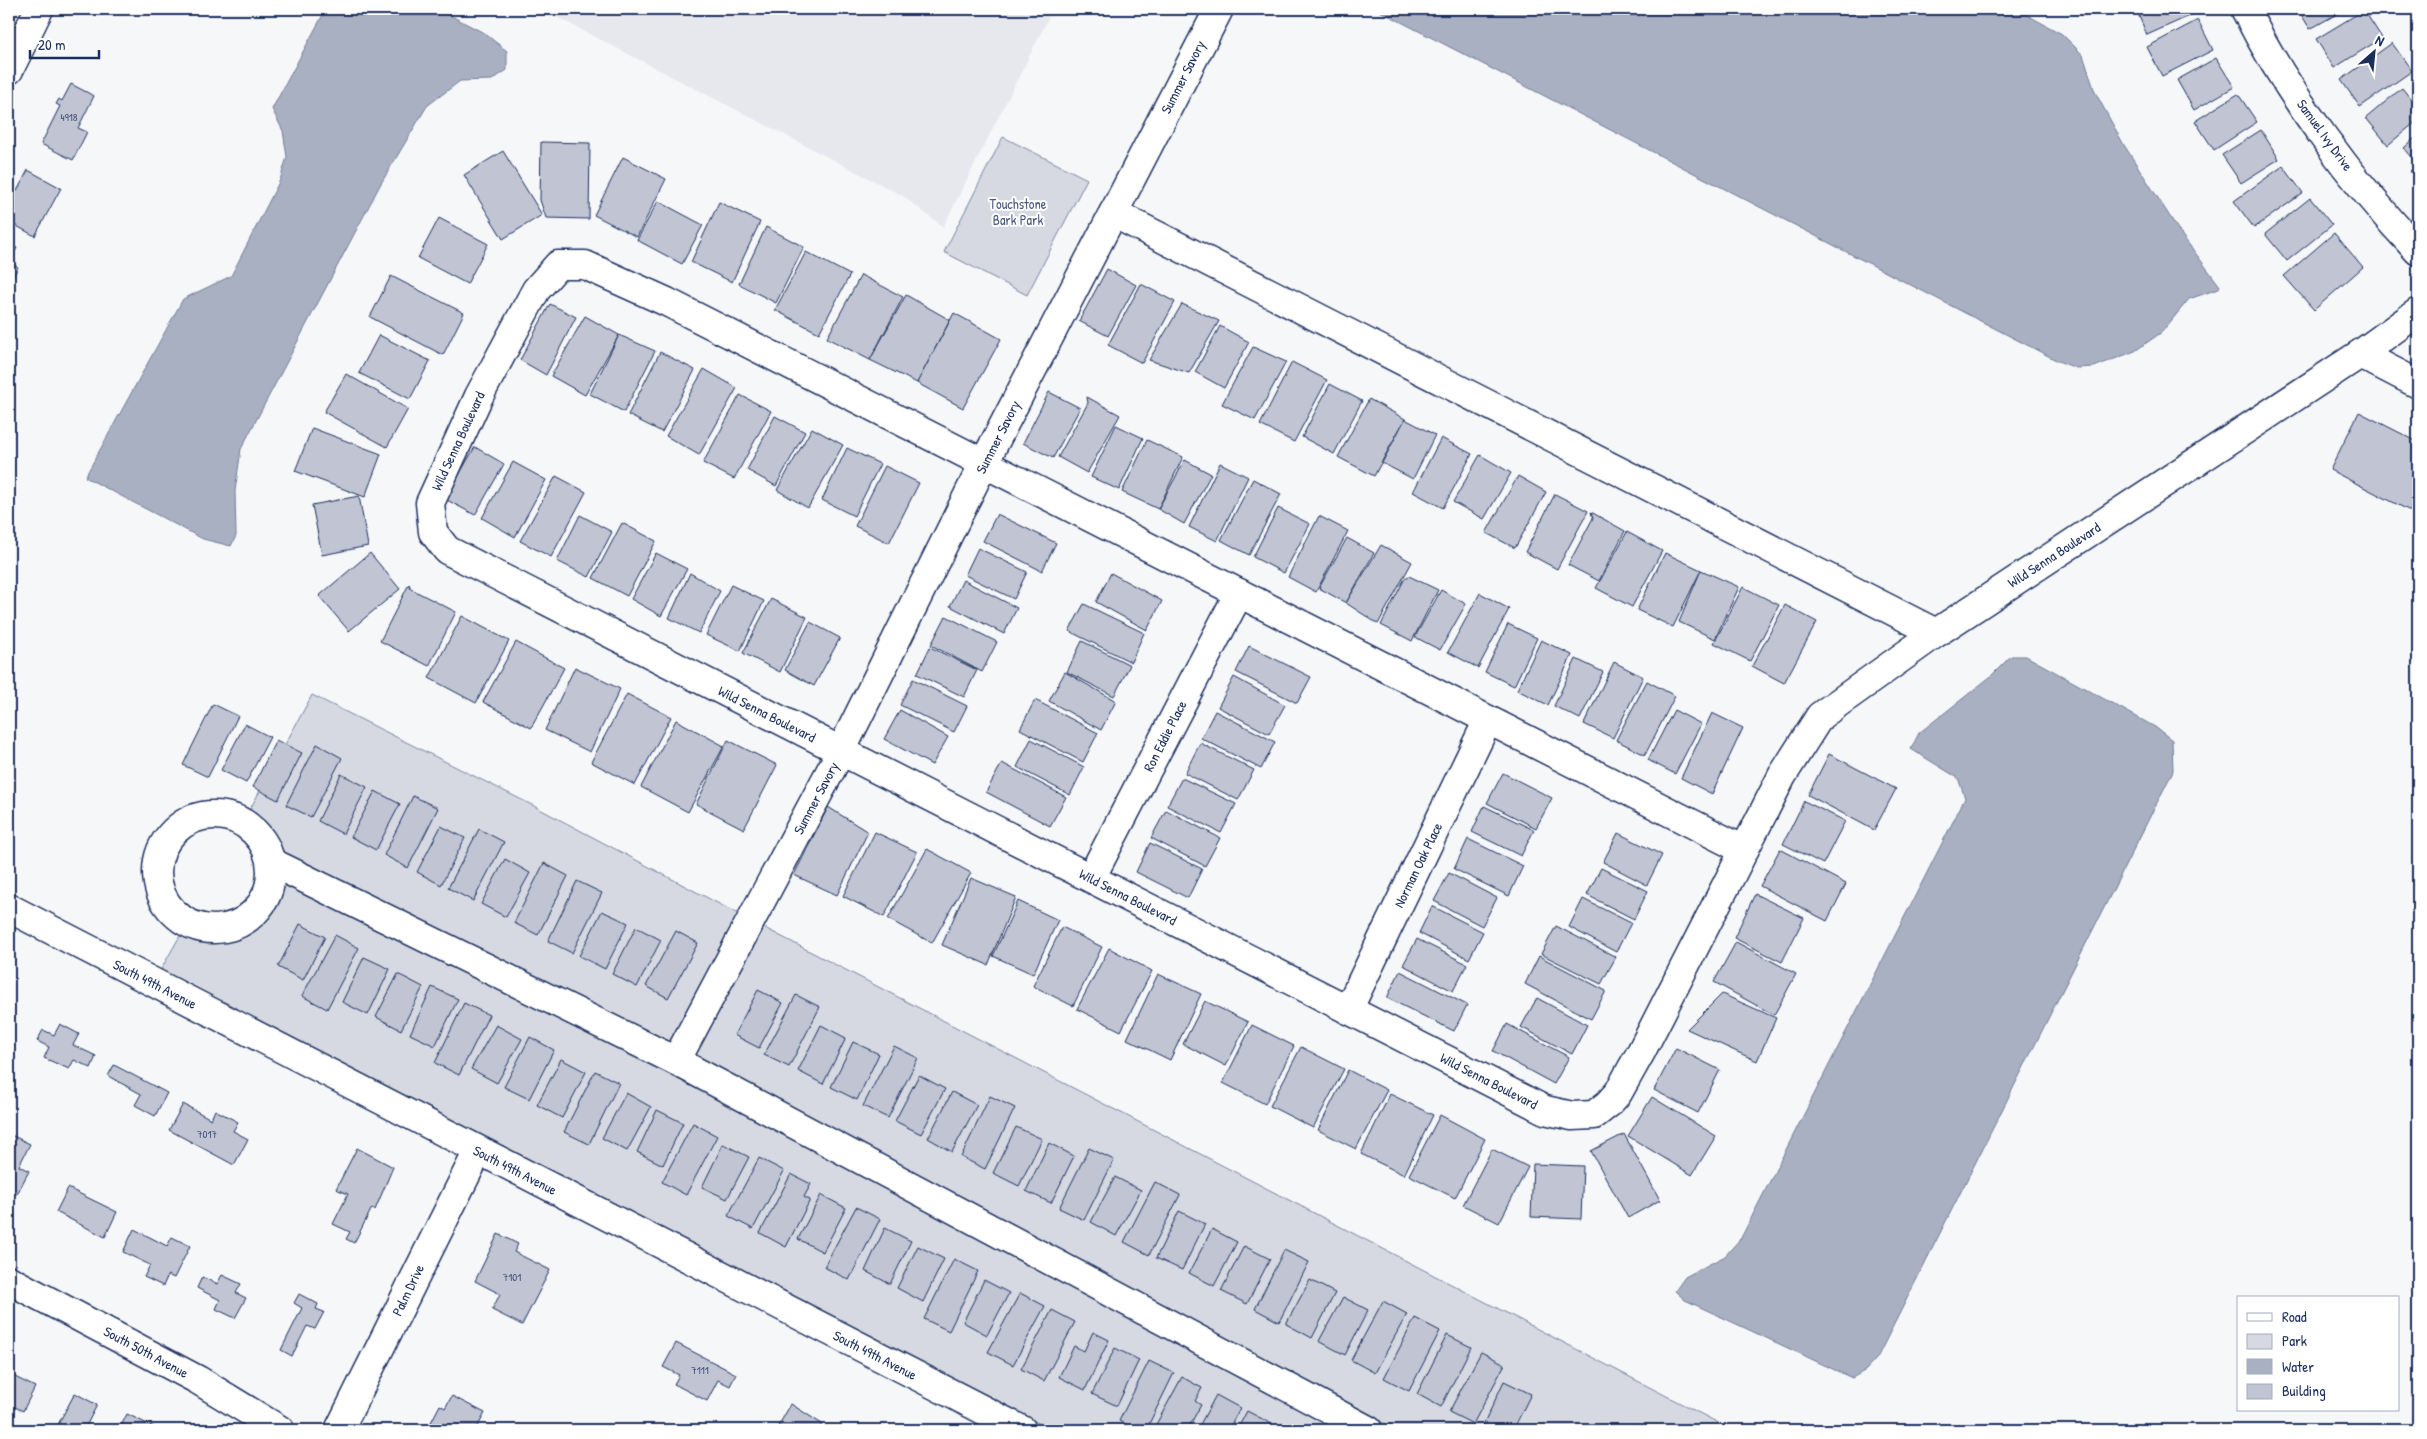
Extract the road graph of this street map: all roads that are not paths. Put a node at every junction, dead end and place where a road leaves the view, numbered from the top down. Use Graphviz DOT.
graph roads {
  1 [pos="39,9"];
  2 [pos="1218,9"];
  3 [pos="2245,9"];
  4 [pos="9,70"];
  5 [pos="1113,213"];
  6 [pos="2418,251"];
  7 [pos="2418,312"];
  8 [pos="2360,354"];
  9 [pos="2418,384"];
  10 [pos="984,463"];
  11 [pos="1239,593"];
  12 [pos="1936,633"];
  13 [pos="1488,720"];
  14 [pos="841,751"];
  15 [pos="1744,850"];
  16 [pos="271,862"];
  17 [pos="1090,878"];
  18 [pos="9,908"];
  19 [pos="1348,1010"];
  20 [pos="676,1060"];
  21 [pos="478,1151"];
  22 [pos="9,1280"];
  23 [pos="280,1430"];
  24 [pos="339,1430"];
  25 [pos="1022,1430"];
  26 [pos="1368,1430"];
  1 -- 4 [label="street"];
  2 -- 5 [label="street, Summer Savory"];
  3 -- 6 [label="street, Samuel Ivy Drive"];
  5 -- 10 [label="street, Summer Savory"];
  5 -- 12 [label="street"];
  7 -- 8 [label="street, Wild Senna Boulevard"];
  8 -- 9 [label="street"];
  8 -- 12 [label="street, Wild Senna Boulevard"];
  10 -- 11 [label="street, Wild Senna Boulevard"];
  10 -- 14 [label="street, Summer Savory"];
  10 -- 14 [label="street, Wild Senna Boulevard"];
  11 -- 13 [label="street, Wild Senna Boulevard"];
  11 -- 17 [label="street, Ron Eddie Place"];
  12 -- 15 [label="street, Wild Senna Boulevard"];
  13 -- 15 [label="street, Wild Senna Boulevard"];
  13 -- 19 [label="street, Norman Oak Place"];
  14 -- 17 [label="street, Wild Senna Boulevard"];
  14 -- 20 [label="street, Summer Savory"];
  15 -- 19 [label="street, Wild Senna Boulevard"];
  16 -- 16 [label="street"];
  16 -- 20 [label="street"];
  17 -- 19 [label="street, Wild Senna Boulevard"];
  18 -- 21 [label="street, South 49th Avenue"];
  20 -- 26 [label="street"];
  21 -- 24 [label="street, Palm Drive"];
  21 -- 25 [label="street, South 49th Avenue"];
  22 -- 23 [label="street, South 50th Avenue"];
}
